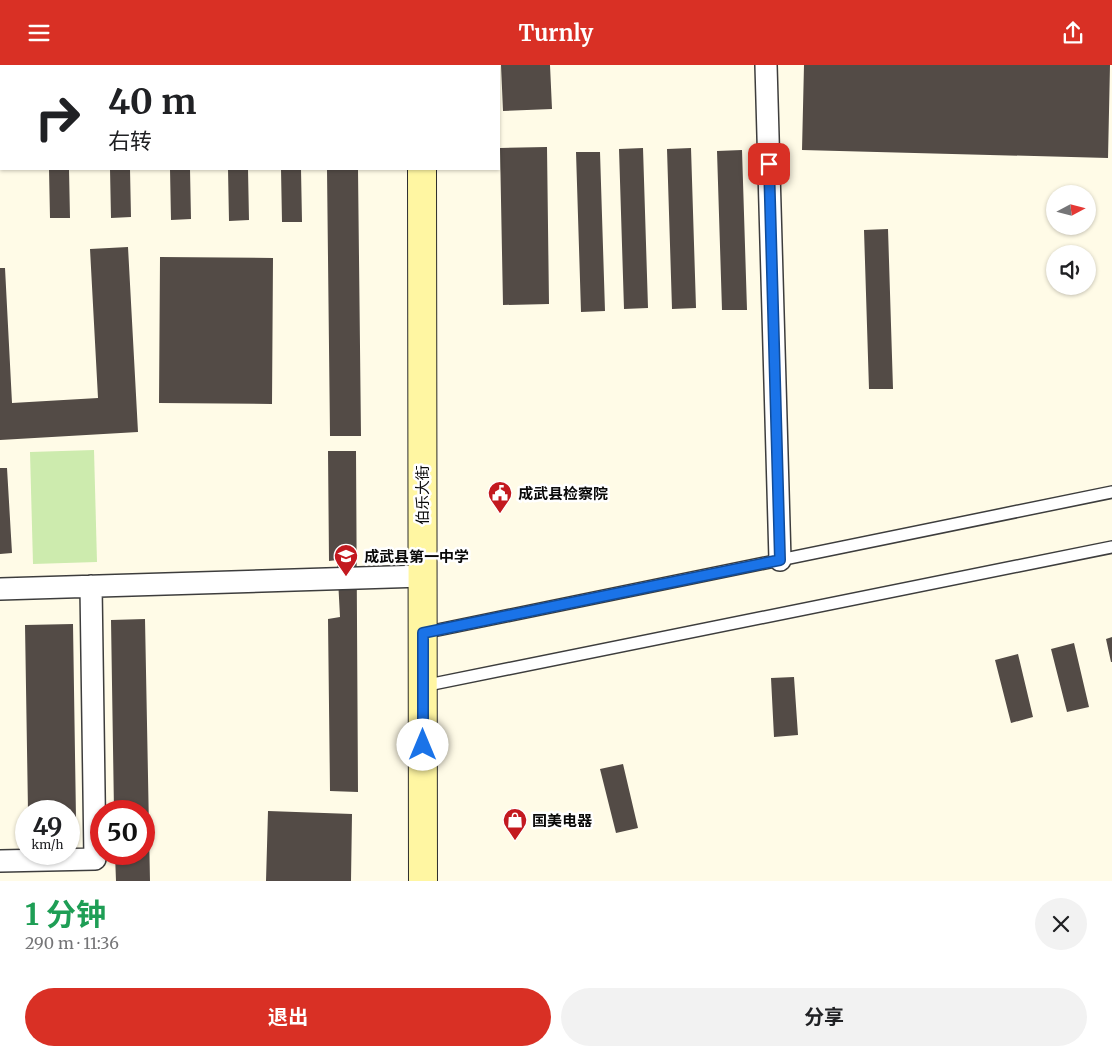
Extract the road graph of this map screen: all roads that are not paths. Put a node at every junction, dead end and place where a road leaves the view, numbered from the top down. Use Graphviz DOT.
graph roads {
  1 [pos="766,65"];
  2 [pos="422,170"];
  3 [pos="1112,492"];
  4 [pos="1112,547"];
  5 [pos="780,560"];
  6 [pos="422,576"];
  7 [pos="91,586"];
  8 [pos="0,589"];
  9 [pos="423,633"];
  10 [pos="423,686"];
  11 [pos="0,861"];
  12 [pos="423,881"];
  1 -- 5 [label="street"];
  2 -- 6 [label="main road, 伯乐大街"];
  3 -- 5 [label="lane"];
  4 -- 10 [label="lane"];
  5 -- 9 [label="lane"];
  6 -- 7 [label="street"];
  6 -- 9 [label="main road, 伯乐大街"];
  7 -- 8 [label="street"];
  7 -- 11 [label="street"];
  9 -- 10 [label="main road, 伯乐大街"];
  10 -- 12 [label="main road, 伯乐大街"];
}
